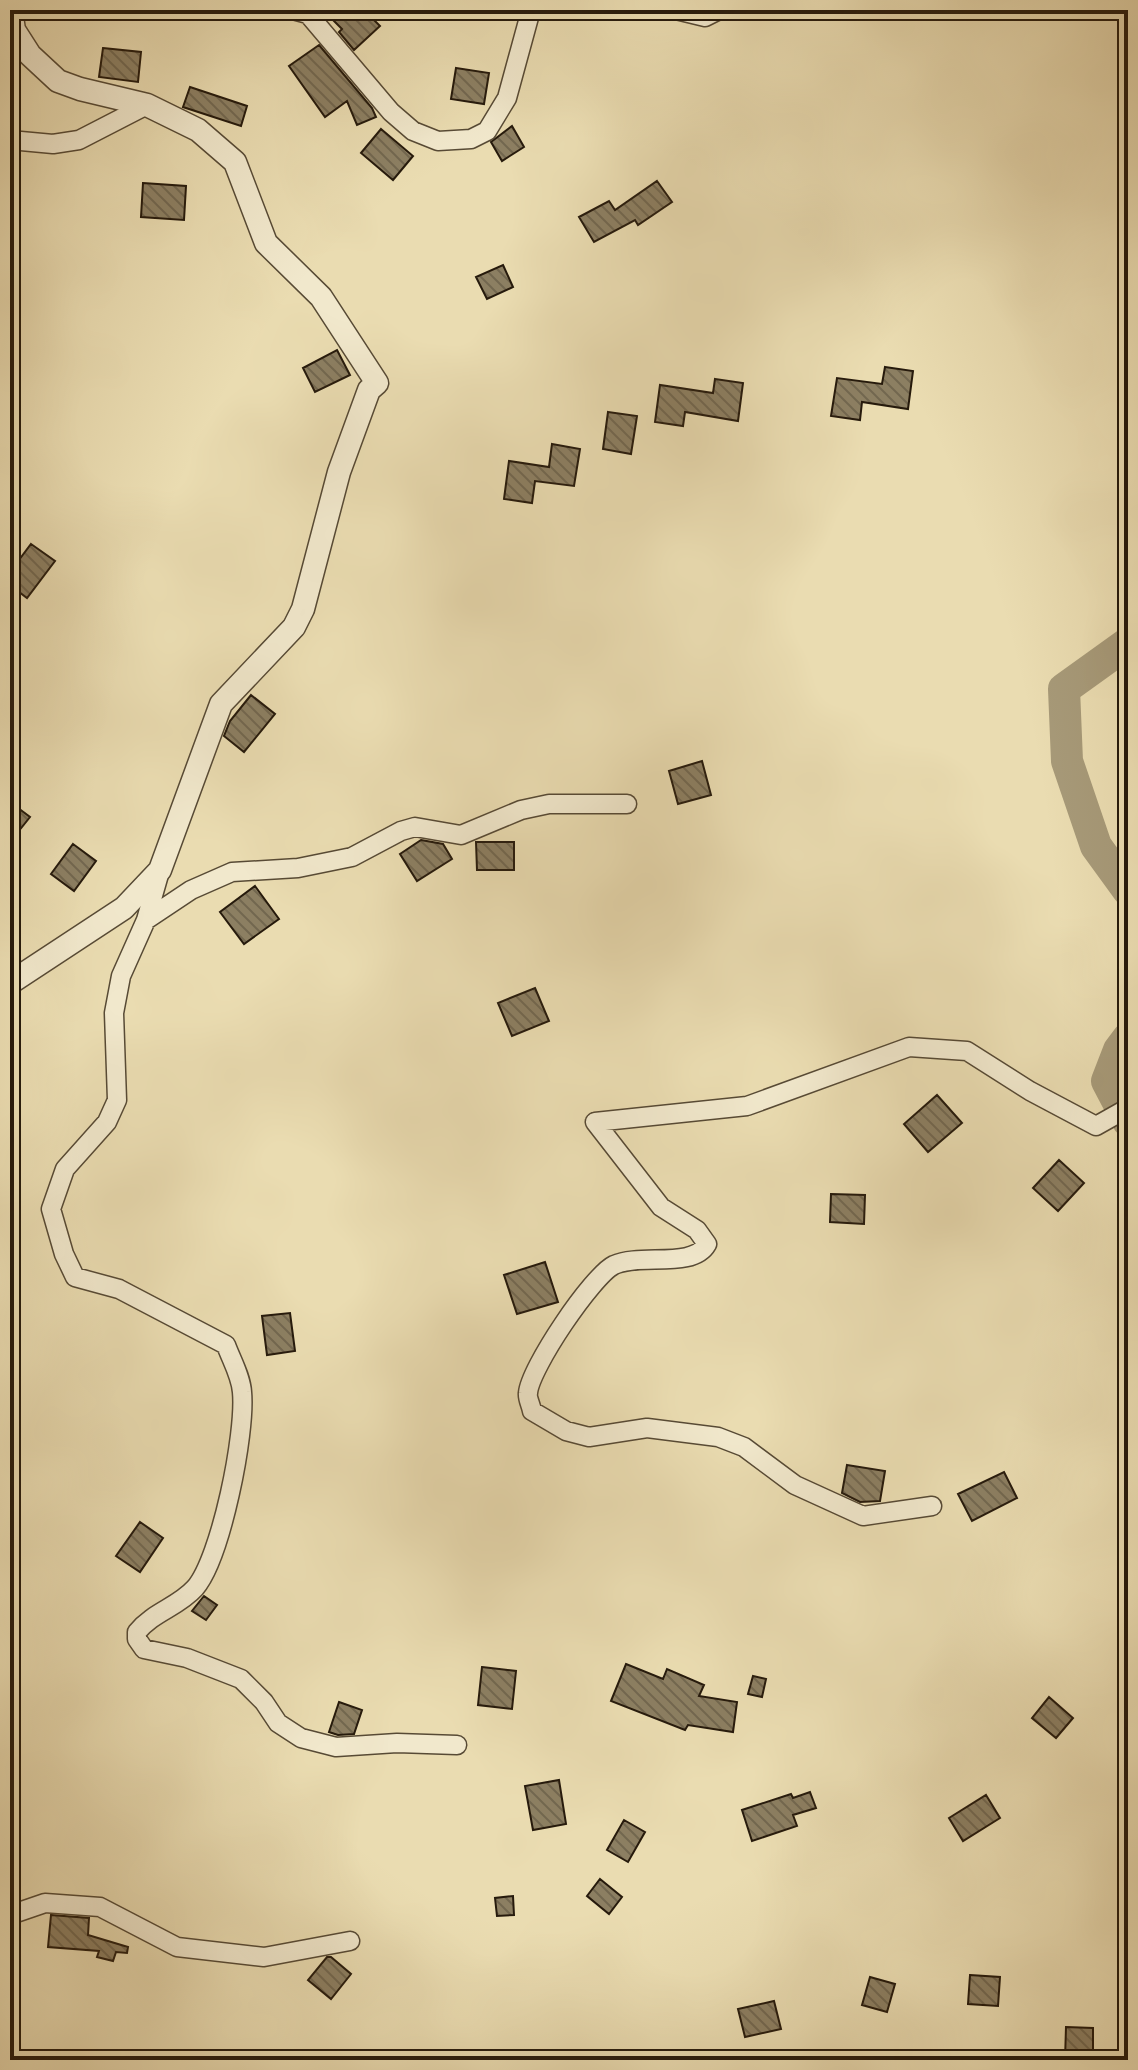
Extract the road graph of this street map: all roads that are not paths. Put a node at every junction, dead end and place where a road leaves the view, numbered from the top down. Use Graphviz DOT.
graph roads {
  1 [pos="11,10"];
  2 [pos="201,10"];
  3 [pos="242,10"];
  4 [pos="293,10"];
  5 [pos="531,10"];
  6 [pos="676,10"];
  7 [pos="719,10"];
  8 [pos="147,105"];
  9 [pos="10,140"];
  10 [pos="627,804"];
  11 [pos="160,870"];
  12 [pos="146,920"];
  13 [pos="10,983"];
  14 [pos="1128,1108"];
  15 [pos="932,1506"];
  16 [pos="457,1745"];
  17 [pos="10,1915"];
  18 [pos="350,1941"];
  1 -- 8 [label="street"];
  2 -- 3 [label="street"];
  4 -- 5 [label="street"];
  6 -- 7 [label="street"];
  8 -- 9 [label="street"];
  8 -- 11 [label="street"];
  10 -- 12 [label="street"];
  11 -- 12 [label="street"];
  11 -- 13 [label="street"];
  12 -- 16 [label="street"];
  14 -- 15 [label="street"];
  17 -- 18 [label="street"];
}
